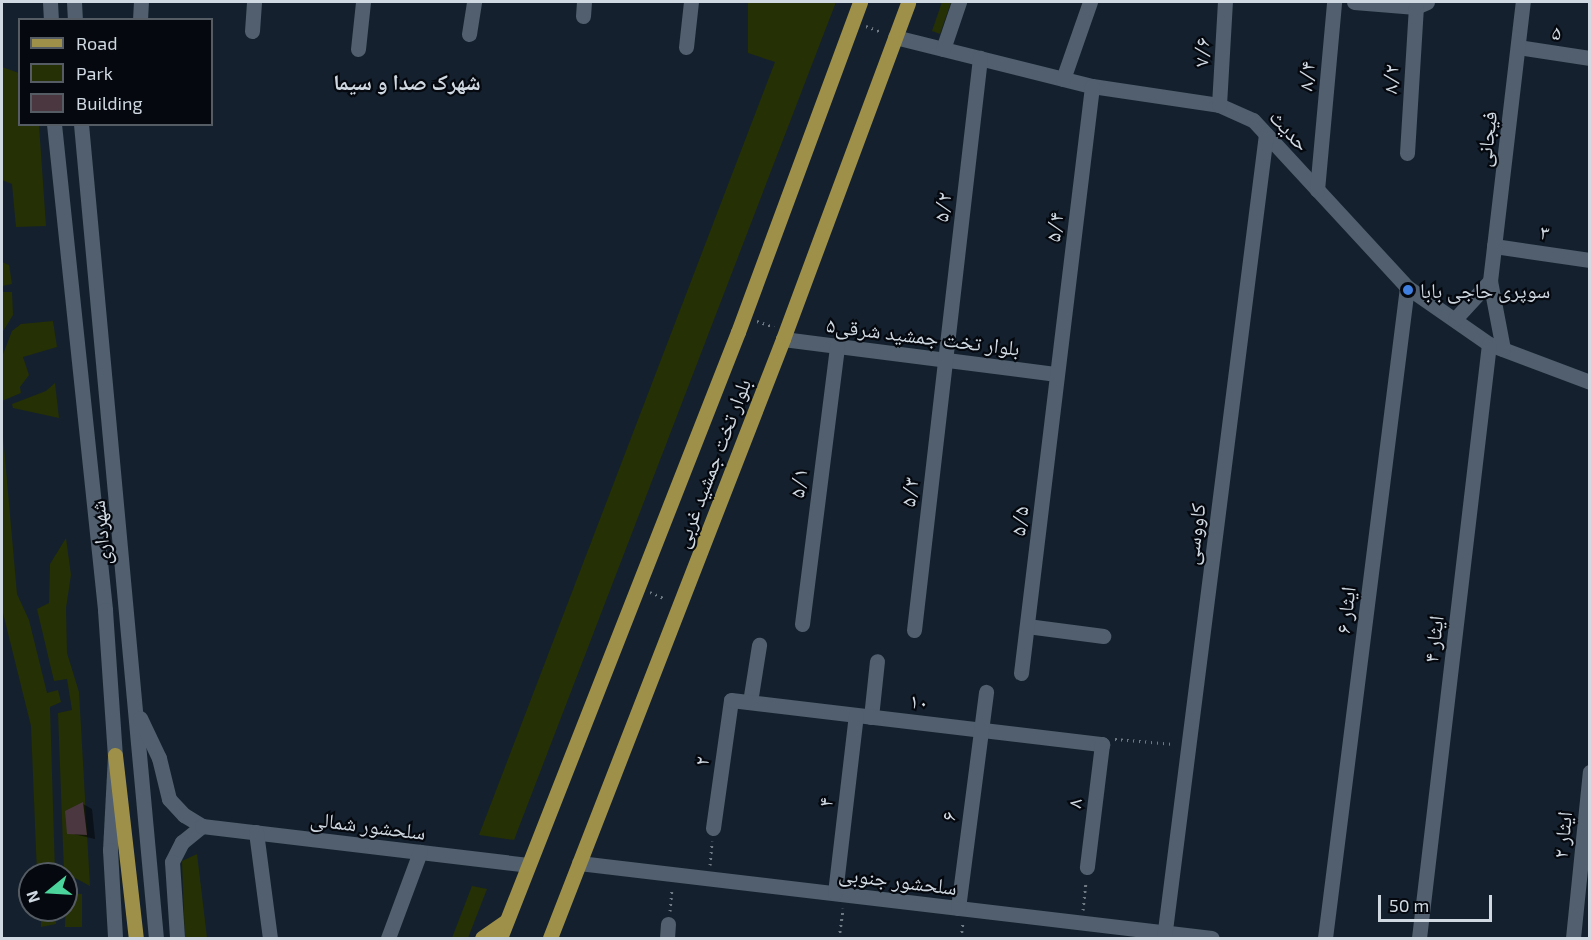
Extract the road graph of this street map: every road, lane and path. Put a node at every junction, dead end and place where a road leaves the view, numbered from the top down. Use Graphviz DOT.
graph roads {
  1 [pos="50,2"];
  2 [pos="74,2"];
  3 [pos="141,2"];
  4 [pos="254,2"];
  5 [pos="363,2"];
  6 [pos="474,2"];
  7 [pos="691,2"];
  8 [pos="860,2"];
  9 [pos="908,2"];
  10 [pos="959,2"];
  11 [pos="1090,2"];
  12 [pos="1224,2"];
  13 [pos="1334,2"];
  14 [pos="1354,2"];
  15 [pos="1519,2"];
  16 [pos="1424,3"];
  17 [pos="51,18"];
  18 [pos="75,18"];
  19 [pos="140,18"];
  20 [pos="853,21"];
  21 [pos="252,31"];
  22 [pos="470,34"];
  23 [pos="895,37"];
  24 [pos="686,47"];
  25 [pos="1518,47"];
  26 [pos="358,49"];
  27 [pos="943,49"];
  28 [pos="980,58"];
  29 [pos="1590,58"];
  30 [pos="1063,79"];
  31 [pos="1092,86"];
  32 [pos="1219,105"];
  33 [pos="54,126"];
  34 [pos="81,126"];
  35 [pos="1266,134"];
  36 [pos="1407,153"];
  37 [pos="1317,190"];
  38 [pos="1494,246"];
  39 [pos="1590,260"];
  40 [pos="1490,281"];
  41 [pos="1407,287"];
  42 [pos="745,316"];
  43 [pos="1455,320"];
  44 [pos="784,335"];
  45 [pos="837,346"];
  46 [pos="1496,346"];
  47 [pos="945,360"];
  48 [pos="1057,374"];
  49 [pos="1590,382"];
  50 [pos="639,587"];
  51 [pos="679,604"];
  52 [pos="802,624"];
  53 [pos="1027,626"];
  54 [pos="914,630"];
  55 [pos="1103,636"];
  56 [pos="759,645"];
  57 [pos="877,661"];
  58 [pos="1021,673"];
  59 [pos="986,692"];
  60 [pos="731,700"];
  61 [pos="750,702"];
  62 [pos="136,710"];
  63 [pos="863,716"];
  64 [pos="981,730"];
  65 [pos="1102,744"];
  66 [pos="1189,746"];
  67 [pos="115,755"];
  68 [pos="1590,772"];
  69 [pos="202,826"];
  70 [pos="713,828"];
  71 [pos="256,832"];
  72 [pos="420,852"];
  73 [pos="579,863"];
  74 [pos="528,865"];
  75 [pos="1087,867"];
  76 [pos="674,874"];
  77 [pos="709,878"];
  78 [pos="840,894"];
  79 [pos="958,908"];
  80 [pos="506,921"];
  81 [pos="1082,923"];
  82 [pos="667,932"];
  83 [pos="1165,936"];
  84 [pos="115,939"];
  85 [pos="136,939"];
  86 [pos="156,939"];
  87 [pos="177,939"];
  88 [pos="270,939"];
  89 [pos="388,939"];
  90 [pos="482,939"];
  91 [pos="500,939"];
  92 [pos="550,939"];
  93 [pos="839,939"];
  94 [pos="1212,939"];
  95 [pos="1325,939"];
  96 [pos="1419,939"];
  97 [pos="1573,939"];
  1 -- 17 [label="street"];
  2 -- 18 [label="street"];
  3 -- 19 [label="street"];
  4 -- 21 [label="street"];
  5 -- 26 [label="street"];
  6 -- 22 [label="street"];
  7 -- 24 [label="street"];
  8 -- 20 [label="main road, بلوار تخت جمشید غربی"];
  9 -- 23 [label="main road, بلوار تخت جمشید غربی"];
  10 -- 27 [label="street"];
  11 -- 30 [label="street"];
  12 -- 32 [label="street, ۷/۶"];
  13 -- 37 [label="street, ۸/۴"];
  14 -- 16 [label="street"];
  15 -- 25 [label="street, فیجانی"];
  16 -- 36 [label="street, ۸/۲"];
  20 -- 23 [label="path"];
  20 -- 42 [label="main road, بلوار تخت جمشید غربی"];
  23 -- 27 [label="street, حدیث"];
  23 -- 44 [label="main road, بلوار تخت جمشید غربی"];
  25 -- 29 [label="street, ۵"];
  25 -- 38 [label="street, فیجانی"];
  27 -- 28 [label="street, حدیث"];
  28 -- 30 [label="street, حدیث"];
  28 -- 47 [label="street, ۵/۲"];
  30 -- 31 [label="street, حدیث"];
  31 -- 32 [label="street, حدیث"];
  31 -- 48 [label="street, ۵/۴"];
  32 -- 35 [label="street, حدیث"];
  33 -- 67 [label="street, شهرداری"];
  34 -- 62 [label="street, شهرداری"];
  35 -- 37 [label="street, حدیث"];
  35 -- 66 [label="street, کاووسی"];
  37 -- 41 [label="street, حدیث"];
  38 -- 39 [label="street, ۳"];
  38 -- 40 [label="street, فیجانی"];
  40 -- 43 [label="street"];
  40 -- 46 [label="street, ایثار ۴"];
  41 -- 43 [label="street, حدیث"];
  41 -- 95 [label="street, ایثار ۶"];
  42 -- 44 [label="path"];
  42 -- 50 [label="main road, بلوار تخت جمشید غربی"];
  43 -- 46 [label="street, حدیث"];
  44 -- 45 [label="street, بلوار تخت جمشید شرقی۵"];
  44 -- 51 [label="main road, بلوار تخت جمشید غربی"];
  45 -- 47 [label="street, بلوار تخت جمشید شرقی۵"];
  45 -- 52 [label="street, ۵/۱"];
  46 -- 49 [label="street, حدیث"];
  46 -- 96 [label="street, ایثار ۴"];
  47 -- 48 [label="street, بلوار تخت جمشید شرقی۵"];
  47 -- 54 [label="street, ۵/۳"];
  48 -- 53 [label="street, ۵/۵"];
  50 -- 51 [label="path"];
  50 -- 74 [label="main road, بلوار تخت جمشید غربی"];
  51 -- 73 [label="main road, بلوار تخت جمشید غربی"];
  53 -- 55 [label="street"];
  53 -- 58 [label="street, ۵/۵"];
  56 -- 61 [label="street"];
  57 -- 63 [label="street, ۴"];
  59 -- 64 [label="street, ۶"];
  60 -- 61 [label="street, ۱۰"];
  60 -- 70 [label="street, ۲"];
  61 -- 63 [label="street, ۱۰"];
  62 -- 69 [label="street"];
  62 -- 86 [label="street, شهرداری"];
  63 -- 64 [label="street, ۱۰"];
  63 -- 78 [label="street, ۴"];
  64 -- 65 [label="street, ۱۰"];
  64 -- 79 [label="street, ۶"];
  65 -- 66 [label="path"];
  65 -- 75 [label="street, ۸"];
  66 -- 83 [label="street, کاووسی"];
  67 -- 84 [label="street, شهرداری"];
  67 -- 85 [label="main road"];
  68 -- 97 [label="street, ایثار ۲"];
  69 -- 71 [label="street, سلحشور شمالی"];
  69 -- 87 [label="street"];
  70 -- 77 [label="path"];
  71 -- 72 [label="street, سلحشور شمالی"];
  71 -- 88 [label="street"];
  72 -- 74 [label="street, سلحشور شمالی"];
  72 -- 89 [label="street"];
  73 -- 76 [label="street, سلحشور جنوبی"];
  73 -- 92 [label="main road, بلوار تخت جمشید غربی"];
  74 -- 80 [label="main road, بلوار تخت جمشید غربی"];
  75 -- 81 [label="path"];
  76 -- 77 [label="street, سلحشور جنوبی"];
  76 -- 82 [label="path"];
  77 -- 78 [label="street, سلحشور جنوبی"];
  78 -- 79 [label="street, سلحشور جنوبی"];
  78 -- 93 [label="path"];
  79 -- 81 [label="street, سلحشور جنوبی"];
  80 -- 90 [label="main road"];
  80 -- 91 [label="main road, بلوار تخت جمشید غربی"];
  81 -- 83 [label="street, سلحشور جنوبی"];
  83 -- 94 [label="street, سلحشور جنوبی"];
}
